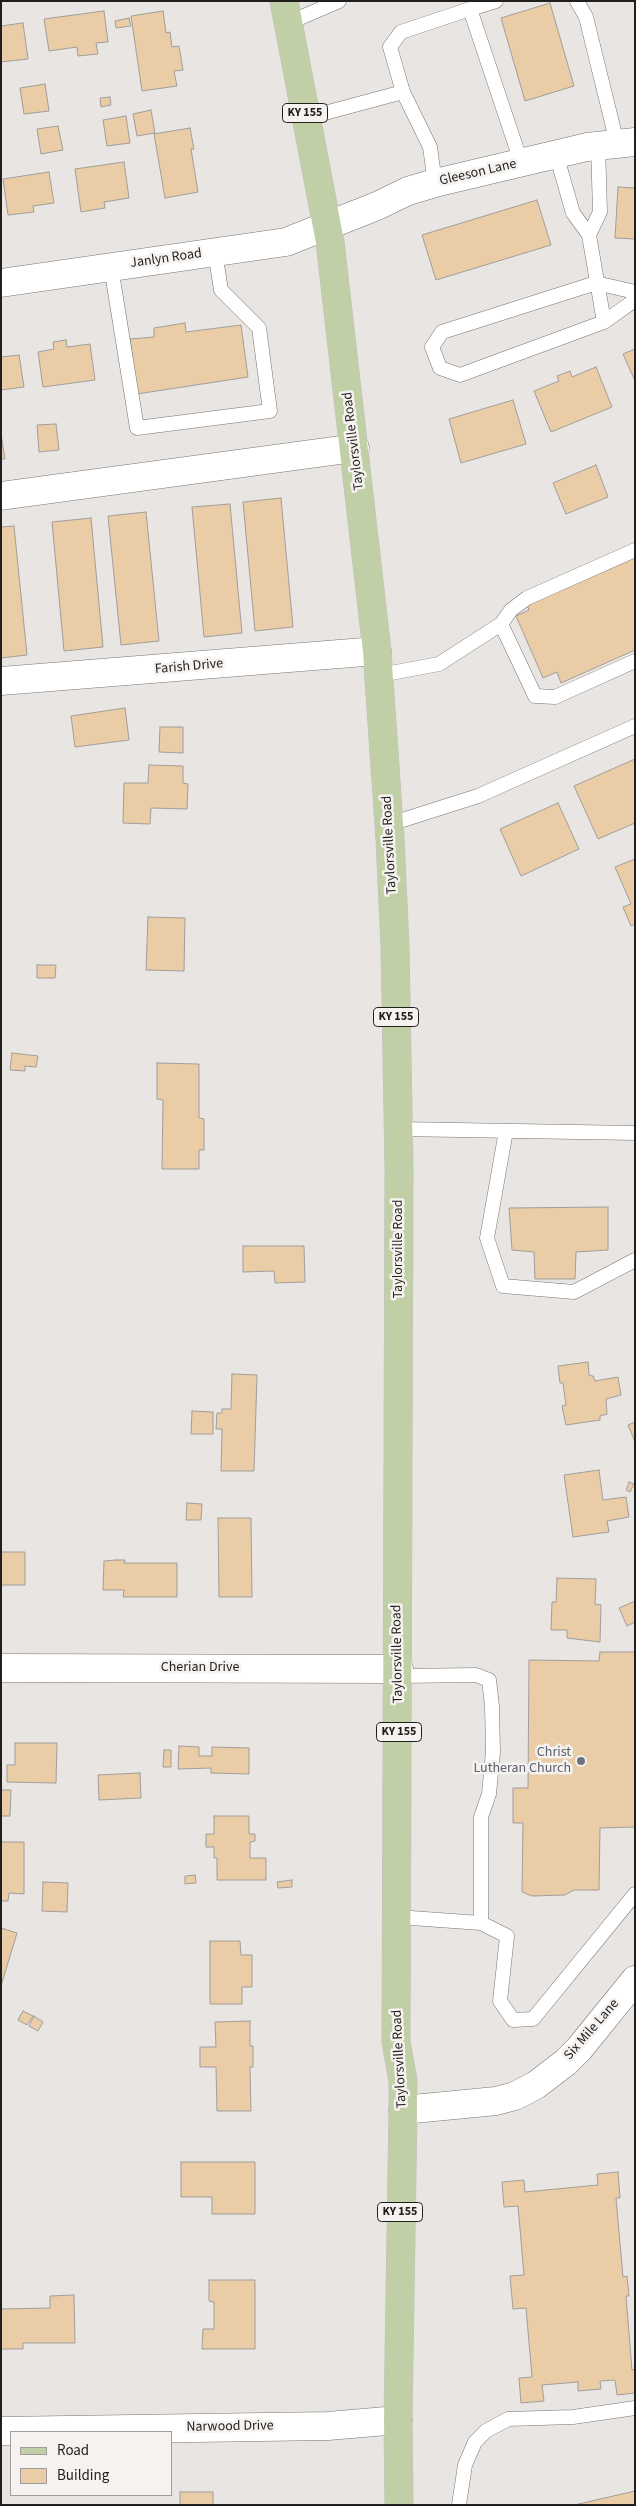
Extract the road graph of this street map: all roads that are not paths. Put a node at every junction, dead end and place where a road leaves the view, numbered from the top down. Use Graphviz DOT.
graph roads {
  1 [pos="339,1"];
  2 [pos="496,1"];
  3 [pos="577,1"];
  4 [pos="470,8"];
  5 [pos="286,12"];
  6 [pos="404,92"];
  7 [pos="306,118"];
  8 [pos="617,143"];
  9 [pos="556,154"];
  10 [pos="521,162"];
  11 [pos="435,183"];
  12 [pos="328,225"];
  13 [pos="589,235"];
  14 [pos="215,252"];
  15 [pos="111,267"];
  16 [pos="1,283"];
  17 [pos="596,283"];
  18 [pos="635,292"];
  19 [pos="635,300"];
  20 [pos="604,322"];
  21 [pos="355,448"];
  22 [pos="1,496"];
  23 [pos="635,550"];
  24 [pos="501,624"];
  25 [pos="635,661"];
  26 [pos="378,663"];
  27 [pos="1,681"];
  28 [pos="635,726"];
  29 [pos="390,824"];
  30 [pos="398,1129"];
  31 [pos="506,1131"];
  32 [pos="635,1133"];
  33 [pos="635,1260"];
  34 [pos="1,1668"];
  35 [pos="399,1672"];
  36 [pos="635,1894"];
  37 [pos="397,1917"];
  38 [pos="481,1923"];
  39 [pos="630,1993"];
  40 [pos="403,2110"];
  41 [pos="635,2408"];
  42 [pos="398,2420"];
  43 [pos="1,2431"];
  44 [pos="399,2505"];
  45 [pos="460,2505"];
  1 -- 5 [label="lane"];
  2 -- 4 [label="lane"];
  3 -- 8 [label="lane"];
  4 -- 6 [label="lane"];
  4 -- 10 [label="lane"];
  5 -- 7 [label="main road, Taylorsville Road / KY 155"];
  6 -- 7 [label="lane"];
  6 -- 11 [label="lane"];
  7 -- 12 [label="main road, Taylorsville Road / KY 155"];
  8 -- 9 [label="street, Gleeson Lane"];
  8 -- 13 [label="lane"];
  9 -- 10 [label="street, Gleeson Lane"];
  9 -- 13 [label="lane"];
  10 -- 11 [label="street, Gleeson Lane"];
  11 -- 12 [label="street, Gleeson Lane"];
  12 -- 14 [label="street, Janlyn Road"];
  12 -- 21 [label="main road, Taylorsville Road / KY 155"];
  13 -- 17 [label="lane"];
  14 -- 15 [label="street, Janlyn Road"];
  14 -- 15 [label="lane"];
  15 -- 16 [label="street, Janlyn Road"];
  17 -- 18 [label="lane"];
  17 -- 20 [label="lane"];
  17 -- 20 [label="lane"];
  19 -- 20 [label="lane"];
  21 -- 22 [label="street"];
  21 -- 26 [label="main road, Taylorsville Road / KY 155"];
  23 -- 24 [label="lane"];
  24 -- 25 [label="lane"];
  24 -- 26 [label="lane"];
  26 -- 27 [label="street, Farish Drive"];
  26 -- 29 [label="main road, Taylorsville Road / KY 155"];
  28 -- 29 [label="lane"];
  29 -- 30 [label="main road, Taylorsville Road / KY 155"];
  30 -- 31 [label="lane"];
  30 -- 35 [label="main road, Taylorsville Road / KY 155"];
  31 -- 32 [label="lane"];
  31 -- 33 [label="lane"];
  34 -- 35 [label="street, Cherian Drive"];
  35 -- 37 [label="main road, Taylorsville Road / KY 155"];
  35 -- 38 [label="lane"];
  36 -- 38 [label="lane"];
  37 -- 38 [label="lane"];
  37 -- 40 [label="main road, Taylorsville Road / KY 155"];
  39 -- 40 [label="street, Six Mile Lane"];
  40 -- 42 [label="main road, Taylorsville Road / KY 155"];
  41 -- 45 [label="lane"];
  42 -- 43 [label="street, Narwood Drive"];
  42 -- 44 [label="main road, Taylorsville Road / KY 155"];
}
